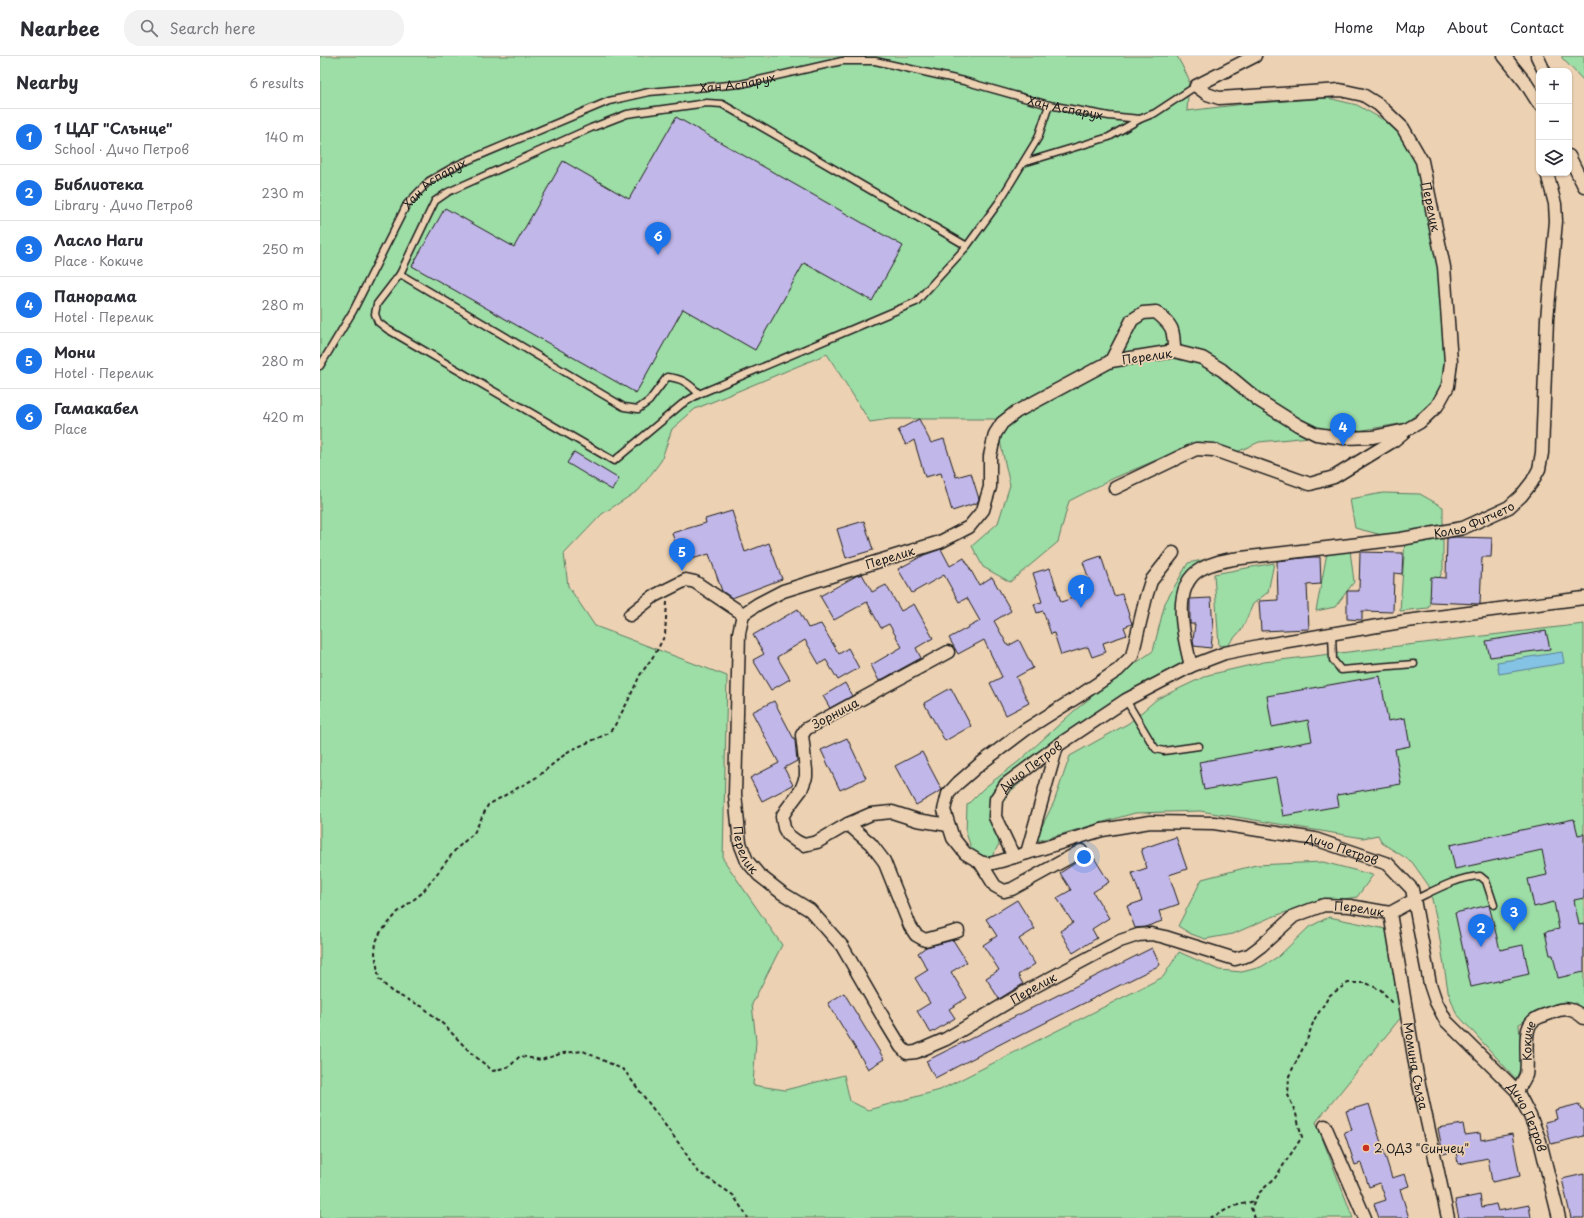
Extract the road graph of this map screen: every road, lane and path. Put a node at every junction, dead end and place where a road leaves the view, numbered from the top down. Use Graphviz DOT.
graph roads {
  1 [pos="1255,56"];
  2 [pos="1504,56"];
  3 [pos="1537,56"];
  4 [pos="1543,68"];
  5 [pos="1196,86"];
  6 [pos="1536,99"];
  7 [pos="1049,105"];
  8 [pos="1140,119"];
  9 [pos="1572,162"];
  10 [pos="1023,163"];
  11 [pos="1548,176"];
  12 [pos="1584,186"];
  13 [pos="967,246"];
  14 [pos="400,274"];
  15 [pos="1174,350"];
  16 [pos="1110,361"];
  17 [pos="320,366"];
  18 [pos="699,394"];
  19 [pos="1406,430"];
  20 [pos="1115,488"];
  21 [pos="1173,553"];
  22 [pos="665,590"];
  23 [pos="1584,598"];
  24 [pos="630,614"];
  25 [pos="743,614"];
  26 [pos="1332,634"];
  27 [pos="948,652"];
  28 [pos="1414,664"];
  29 [pos="1191,666"];
  30 [pos="1126,700"];
  31 [pos="1057,746"];
  32 [pos="1199,746"];
  33 [pos="848,824"];
  34 [pos="948,825"];
  35 [pos="1081,851"];
  36 [pos="1027,853"];
  37 [pos="1014,857"];
  38 [pos="980,862"];
  39 [pos="1414,900"];
  40 [pos="1494,905"];
  41 [pos="1390,913"];
  42 [pos="958,931"];
  43 [pos="1394,1005"];
  44 [pos="1584,1018"];
  45 [pos="1517,1091"];
  46 [pos="1325,1126"];
  47 [pos="1255,1201"];
  48 [pos="748,1218"];
  49 [pos="1210,1218"];
  50 [pos="1255,1218"];
  51 [pos="1364,1218"];
  52 [pos="1448,1218"];
  53 [pos="1559,1218"];
  1 -- 5 [label="street, Хан Аспарух"];
  2 -- 6 [label="street"];
  3 -- 4 [label="street"];
  5 -- 8 [label="lane, Хан Аспарух"];
  5 -- 19 [label="street, Перелик"];
  7 -- 8 [label="lane, Хан Аспарух"];
  7 -- 10 [label="lane"];
  7 -- 17 [label="lane, Хан Аспарух"];
  8 -- 10 [label="lane"];
  9 -- 12 [label="street"];
  10 -- 13 [label="lane"];
  11 -- 29 [label="street, Кольо Фитчето"];
  13 -- 14 [label="lane"];
  13 -- 18 [label="lane"];
  14 -- 18 [label="lane"];
  14 -- 18 [label="lane"];
  15 -- 16 [label="street, Перелик"];
  15 -- 16 [label="street"];
  15 -- 19 [label="street, Перелик"];
  16 -- 25 [label="street, Перелик"];
  19 -- 20 [label="street"];
  21 -- 34 [label="street"];
  22 -- 24 [label="street"];
  22 -- 25 [label="street"];
  22 -- 48 [label="path"];
  23 -- 26 [label="street, Дичо Петров"];
  25 -- 41 [label="street, Перелик"];
  26 -- 28 [label="lane"];
  26 -- 29 [label="street, Дичо Петров"];
  27 -- 33 [label="street, Зорница"];
  29 -- 30 [label="street, Дичо Петров"];
  30 -- 31 [label="street, Дичо Петров"];
  30 -- 32 [label="lane"];
  31 -- 36 [label="street"];
  31 -- 37 [label="street, Дичо Петров"];
  33 -- 34 [label="street, Зорница"];
  33 -- 42 [label="street"];
  34 -- 38 [label="street"];
  35 -- 38 [label="street"];
  36 -- 37 [label="street, Дичо Петров"];
  36 -- 39 [label="street, Дичо Петров"];
  37 -- 38 [label="street, Дичо Петров"];
  39 -- 40 [label="lane"];
  39 -- 41 [label="street"];
  39 -- 45 [label="street, Дичо Петров"];
  41 -- 52 [label="street, Момина Сълза"];
  43 -- 47 [label="path"];
  44 -- 45 [label="street, Кокиче"];
  45 -- 53 [label="street, Дичо Петров"];
  46 -- 51 [label="street"];
  47 -- 49 [label="path"];
  47 -- 50 [label="path"];
}
